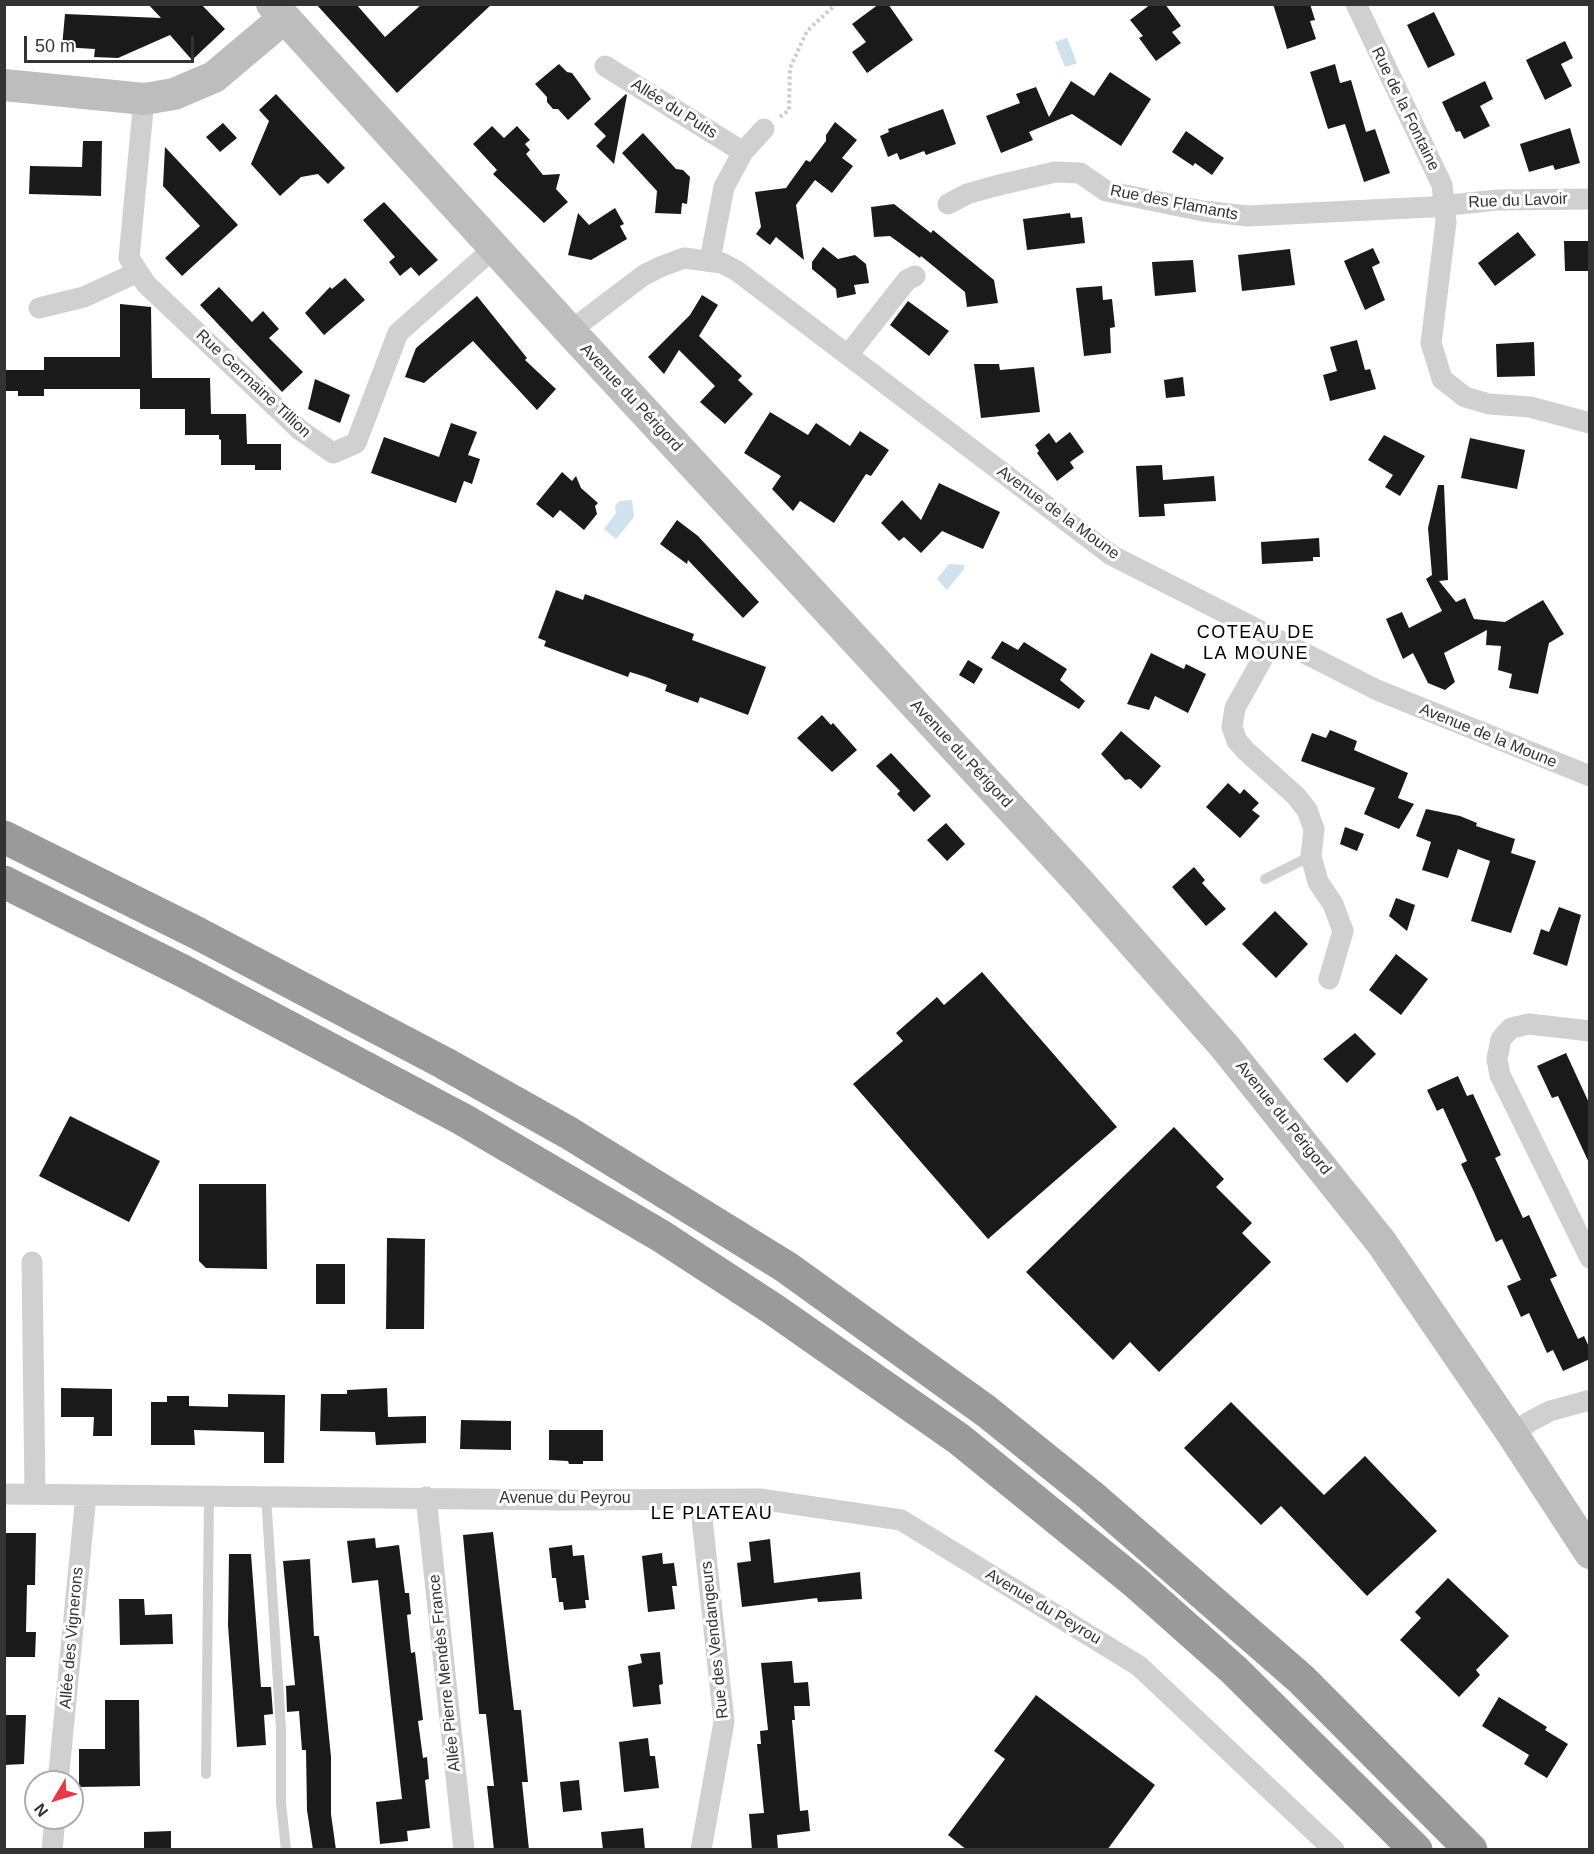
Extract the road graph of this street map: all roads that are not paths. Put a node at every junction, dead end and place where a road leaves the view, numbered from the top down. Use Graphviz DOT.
graph roads {
  1 [pos="1356,4"];
  2 [pos="278,11"];
  3 [pos="605,66"];
  4 [pos="4,85"];
  5 [pos="144,99"];
  6 [pos="764,129"];
  7 [pos="743,152"];
  8 [pos="1590,199"];
  9 [pos="1446,203"];
  10 [pos="948,204"];
  11 [pos="494,248"];
  12 [pos="710,260"];
  13 [pos="138,272"];
  14 [pos="915,276"];
  15 [pos="39,308"];
  16 [pos="570,331"];
  17 [pos="848,355"];
  18 [pos="1590,423"];
  19 [pos="1274,638"];
  20 [pos="1590,776"];
  21 [pos="4,837"];
  22 [pos="1311,856"];
  23 [pos="1265,879"];
  24 [pos="4,882"];
  25 [pos="1329,980"];
  26 [pos="1590,1031"];
  27 [pos="1590,1258"];
  28 [pos="32,1262"];
  29 [pos="1590,1400"];
  30 [pos="1513,1435"];
  31 [pos="4,1494"];
  32 [pos="35,1494"];
  33 [pos="86,1494"];
  34 [pos="209,1496"];
  35 [pos="266,1496"];
  36 [pos="426,1497"];
  37 [pos="700,1500"];
  38 [pos="1590,1553"];
  39 [pos="59,1770"];
  40 [pos="206,1774"];
  41 [pos="54,1830"];
  42 [pos="52,1850"];
  43 [pos="286,1850"];
  44 [pos="464,1850"];
  45 [pos="701,1850"];
  46 [pos="1334,1850"];
  47 [pos="1416,1850"];
  48 [pos="1471,1850"];
  1 -- 9 [label="street, Rue de la Fontaine"];
  2 -- 5 [label="street"];
  2 -- 11 [label="street, Avenue du Périgord"];
  3 -- 7 [label="street, Allée du Puits"];
  4 -- 5 [label="street"];
  5 -- 13 [label="street, Rue Germaine Tillion"];
  6 -- 7 [label="street"];
  7 -- 12 [label="street"];
  8 -- 9 [label="street, Rue du Lavoir"];
  9 -- 10 [label="street, Rue des Flamants"];
  9 -- 18 [label="street, Rue de la Fontaine"];
  11 -- 13 [label="street, Rue Germaine Tillion"];
  11 -- 16 [label="street, Avenue du Périgord"];
  12 -- 16 [label="street, Avenue de la Moune"];
  12 -- 17 [label="street, Avenue de la Moune"];
  13 -- 15 [label="street"];
  14 -- 17 [label="street"];
  16 -- 30 [label="street, Avenue du Périgord"];
  17 -- 19 [label="street, Avenue de la Moune"];
  19 -- 20 [label="street, Avenue de la Moune"];
  19 -- 22 [label="street"];
  21 -- 48 [label="highway"];
  22 -- 23 [label="lane"];
  22 -- 25 [label="street"];
  24 -- 47 [label="highway"];
  26 -- 27 [label="street"];
  28 -- 32 [label="street"];
  29 -- 30 [label="street"];
  30 -- 38 [label="street, Avenue du Périgord"];
  31 -- 32 [label="street, Avenue du Peyrou"];
  32 -- 33 [label="street, Avenue du Peyrou"];
  33 -- 34 [label="street, Avenue du Peyrou"];
  33 -- 39 [label="street, Allée des Vignerons"];
  34 -- 35 [label="street, Avenue du Peyrou"];
  34 -- 40 [label="lane"];
  35 -- 36 [label="street, Avenue du Peyrou"];
  35 -- 43 [label="lane"];
  36 -- 37 [label="street, Avenue du Peyrou"];
  36 -- 44 [label="street, Allée Pierre Mendès France"];
  37 -- 45 [label="street, Rue des Vendangeurs"];
  37 -- 46 [label="street, Avenue du Peyrou"];
  41 -- 42 [label="street"];
}
